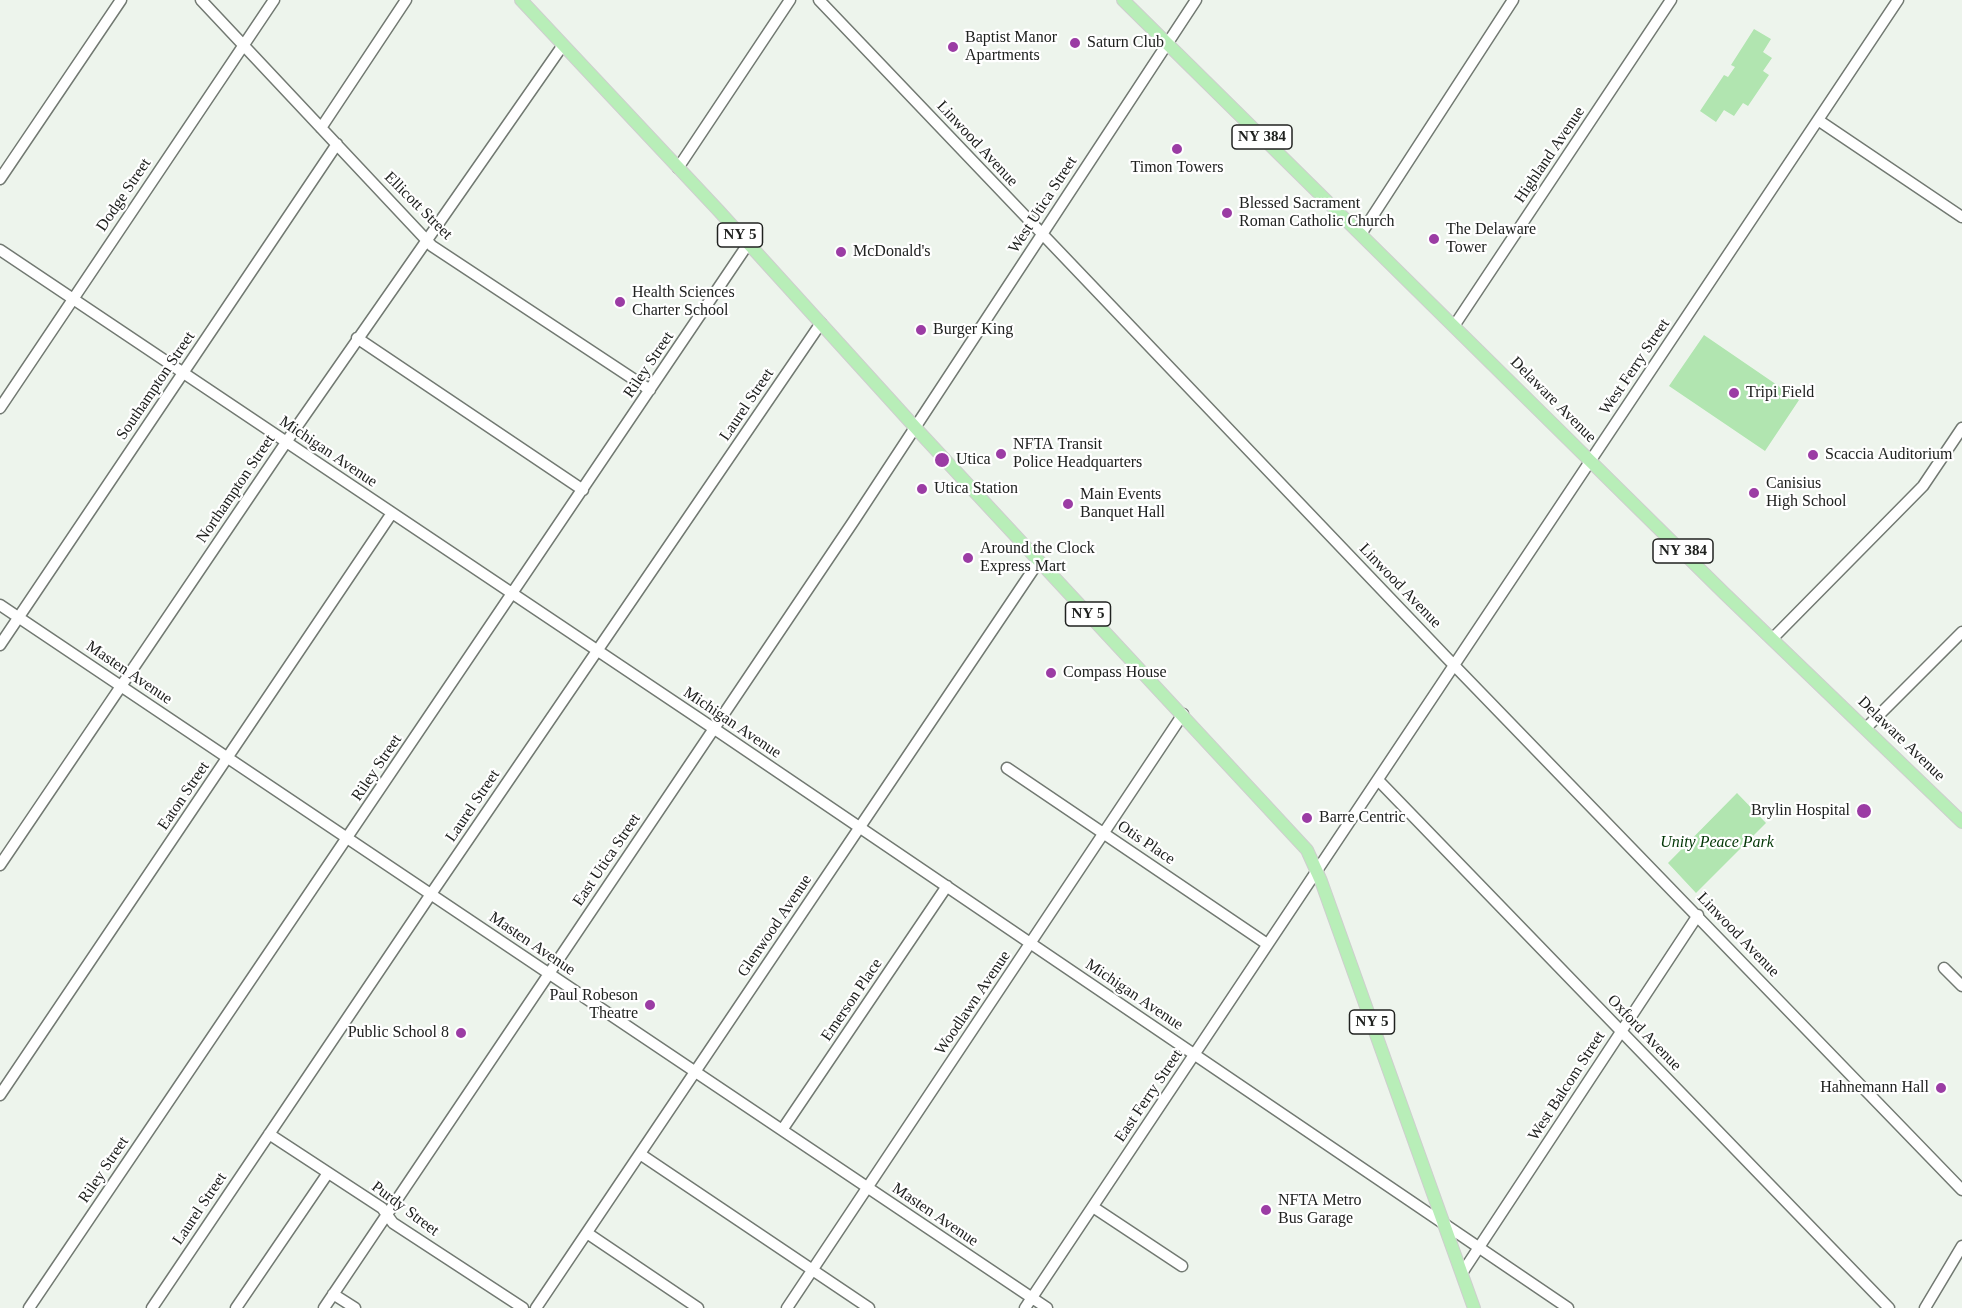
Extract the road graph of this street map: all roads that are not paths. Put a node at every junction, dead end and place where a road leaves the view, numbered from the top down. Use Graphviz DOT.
graph roads {
  1 [pos="121,0"];
  2 [pos="201,0"];
  3 [pos="274,0"];
  4 [pos="406,0"];
  5 [pos="521,0"];
  6 [pos="790,0"];
  7 [pos="819,0"];
  8 [pos="1123,0"];
  9 [pos="1197,0"];
  10 [pos="1513,0"];
  11 [pos="1671,0"];
  12 [pos="1898,0"];
  13 [pos="563,45"];
  14 [pos="1167,45"];
  15 [pos="244,46"];
  16 [pos="1818,120"];
  17 [pos="321,128"];
  18 [pos="337,144"];
  19 [pos="678,168"];
  20 [pos="0,179"];
  21 [pos="1962,217"];
  22 [pos="1361,234"];
  23 [pos="1041,235"];
  24 [pos="426,239"];
  25 [pos="748,244"];
  26 [pos="0,250"];
  27 [pos="72,299"];
  28 [pos="820,323"];
  29 [pos="1454,326"];
  30 [pos="357,338"];
  31 [pos="182,373"];
  32 [pos="650,390"];
  33 [pos="0,408"];
  34 [pos="915,428"];
  35 [pos="1962,428"];
  36 [pos="286,442"];
  37 [pos="1591,461"];
  38 [pos="583,490"];
  39 [pos="392,513"];
  40 [pos="1039,561"];
  41 [pos="512,594"];
  42 [pos="0,605"];
  43 [pos="18,618"];
  44 [pos="1962,632"];
  45 [pos="1772,639"];
  46 [pos="0,645"];
  47 [pos="597,651"];
  48 [pos="1455,665"];
  49 [pos="121,686"];
  50 [pos="1183,714"];
  51 [pos="1866,728"];
  52 [pos="714,729"];
  53 [pos="228,757"];
  54 [pos="1007,768"];
  55 [pos="1378,780"];
  56 [pos="1962,822"];
  57 [pos="860,827"];
  58 [pos="1104,833"];
  59 [pos="348,838"];
  60 [pos="0,865"];
  61 [pos="1317,870"];
  62 [pos="946,886"];
  63 [pos="430,894"];
  64 [pos="1698,915"];
  65 [pos="1031,943"];
  66 [pos="1268,944"];
  67 [pos="1944,968"];
  68 [pos="548,973"];
  69 [pos="1962,986"];
  70 [pos="1621,1031"];
  71 [pos="1194,1054"];
  72 [pos="695,1072"];
  73 [pos="0,1095"];
  74 [pos="782,1130"];
  75 [pos="269,1134"];
  76 [pos="640,1154"];
  77 [pos="328,1173"];
  78 [pos="867,1187"];
  79 [pos="1962,1190"];
  80 [pos="1093,1207"];
  81 [pos="386,1214"];
  82 [pos="1445,1224"];
  83 [pos="586,1233"];
  84 [pos="1962,1246"];
  85 [pos="1479,1249"];
  86 [pos="1182,1266"];
  87 [pos="813,1270"];
  88 [pos="1462,1273"];
  89 [pos="333,1293"];
  90 [pos="1032,1298"];
  91 [pos="29,1308"];
  92 [pos="152,1308"];
  93 [pos="236,1308"];
  94 [pos="324,1308"];
  95 [pos="356,1308"];
  96 [pos="523,1308"];
  97 [pos="536,1308"];
  98 [pos="698,1308"];
  99 [pos="787,1308"];
  100 [pos="869,1308"];
  101 [pos="1025,1308"];
  102 [pos="1047,1308"];
  103 [pos="1474,1308"];
  104 [pos="1568,1308"];
  105 [pos="1889,1308"];
  106 [pos="1925,1308"];
  1 -- 20 [label="street"];
  2 -- 15 [label="street, Ellicott Street"];
  3 -- 15 [label="street, Dodge Street"];
  4 -- 17 [label="street"];
  5 -- 13 [label="main road, NY 5"];
  6 -- 19 [label="street"];
  7 -- 23 [label="street, Linwood Avenue"];
  8 -- 14 [label="main road, Delaware Avenue / NY 384"];
  9 -- 14 [label="street, West Utica Street"];
  10 -- 22 [label="street"];
  11 -- 29 [label="street, Highland Avenue"];
  12 -- 16 [label="street, West Ferry Street"];
  13 -- 19 [label="main road, NY 5"];
  13 -- 24 [label="street, Northampton Street"];
  14 -- 22 [label="main road, Delaware Avenue / NY 384"];
  14 -- 23 [label="street, West Utica Street"];
  15 -- 17 [label="street, Ellicott Street"];
  15 -- 27 [label="street, Dodge Street"];
  16 -- 21 [label="street"];
  16 -- 37 [label="street, West Ferry Street"];
  17 -- 18 [label="street, Ellicott Street"];
  18 -- 24 [label="street, Ellicott Street"];
  18 -- 31 [label="street, Southampton Street"];
  19 -- 25 [label="main road, NY 5"];
  22 -- 29 [label="main road, Delaware Avenue / NY 384"];
  23 -- 34 [label="street, West Utica Street"];
  23 -- 48 [label="street, Linwood Avenue"];
  24 -- 30 [label="street, Northampton Street"];
  24 -- 32 [label="street, Ellicott Street"];
  25 -- 28 [label="main road, NY 5"];
  25 -- 32 [label="street, Riley Street"];
  26 -- 27 [label="street, Michigan Avenue"];
  27 -- 31 [label="street, Michigan Avenue"];
  27 -- 33 [label="street, Dodge Street"];
  28 -- 34 [label="main road, NY 5"];
  28 -- 47 [label="street, Laurel Street"];
  29 -- 37 [label="main road, Delaware Avenue / NY 384"];
  30 -- 36 [label="street, Northampton Street"];
  30 -- 38 [label="street"];
  31 -- 36 [label="street, Michigan Avenue"];
  31 -- 43 [label="street, Southampton Street"];
  32 -- 38 [label="street, Riley Street"];
  34 -- 40 [label="main road, NY 5"];
  34 -- 52 [label="street, East Utica Street"];
  35 -- 45 [label="street"];
  36 -- 39 [label="street, Michigan Avenue"];
  36 -- 49 [label="street, Northampton Street"];
  37 -- 45 [label="main road, Delaware Avenue / NY 384"];
  37 -- 48 [label="street, West Ferry Street"];
  38 -- 41 [label="street, Riley Street"];
  39 -- 41 [label="street, Michigan Avenue"];
  39 -- 53 [label="street, Eaton Street"];
  40 -- 50 [label="main road, NY 5"];
  40 -- 57 [label="street, Glenwood Avenue"];
  41 -- 47 [label="street, Michigan Avenue"];
  41 -- 59 [label="street, Riley Street"];
  42 -- 43 [label="street, Masten Avenue"];
  43 -- 46 [label="street, Southampton Street"];
  43 -- 49 [label="street, Masten Avenue"];
  44 -- 51 [label="street"];
  45 -- 51 [label="main road, Delaware Avenue / NY 384"];
  47 -- 52 [label="street, Michigan Avenue"];
  47 -- 63 [label="street, Laurel Street"];
  48 -- 55 [label="street, West Ferry Street"];
  48 -- 64 [label="street, Linwood Avenue"];
  49 -- 53 [label="street, Masten Avenue"];
  49 -- 60 [label="street, Northampton Street"];
  50 -- 58 [label="street, Woodlawn Avenue"];
  50 -- 61 [label="main road, NY 5"];
  51 -- 56 [label="main road, Delaware Avenue / NY 384"];
  52 -- 57 [label="street, Michigan Avenue"];
  52 -- 68 [label="street, East Utica Street"];
  53 -- 59 [label="street, Masten Avenue"];
  53 -- 73 [label="street, Eaton Street"];
  54 -- 58 [label="street, Otis Place"];
  55 -- 61 [label="street, West Ferry Street"];
  55 -- 70 [label="street, Oxford Avenue"];
  57 -- 62 [label="street, Michigan Avenue"];
  57 -- 72 [label="street, Glenwood Avenue"];
  58 -- 65 [label="street, Woodlawn Avenue"];
  58 -- 66 [label="street, Otis Place"];
  59 -- 63 [label="street, Masten Avenue"];
  59 -- 91 [label="street, Riley Street"];
  61 -- 66 [label="street, East Ferry Street"];
  61 -- 82 [label="main road, NY 5"];
  62 -- 65 [label="street, Michigan Avenue"];
  62 -- 74 [label="street, Emerson Place"];
  63 -- 68 [label="street, Masten Avenue"];
  63 -- 75 [label="street, Laurel Street"];
  64 -- 70 [label="street, West Balcom Street"];
  64 -- 79 [label="street, Linwood Avenue"];
  65 -- 71 [label="street, Michigan Avenue"];
  65 -- 78 [label="street, Woodlawn Avenue"];
  66 -- 71 [label="street, East Ferry Street"];
  67 -- 69 [label="street"];
  68 -- 72 [label="street, Masten Avenue"];
  68 -- 81 [label="street, East Utica Street"];
  70 -- 85 [label="street, West Balcom Street"];
  70 -- 105 [label="street, Oxford Avenue"];
  71 -- 80 [label="street, East Ferry Street"];
  71 -- 82 [label="street, Michigan Avenue"];
  72 -- 74 [label="street, Masten Avenue"];
  72 -- 76 [label="street, Glenwood Avenue"];
  74 -- 78 [label="street, Masten Avenue"];
  75 -- 77 [label="street, Purdy Street"];
  75 -- 92 [label="street, Laurel Street"];
  76 -- 83 [label="street, Glenwood Avenue"];
  76 -- 87 [label="street"];
  77 -- 81 [label="street, Purdy Street"];
  77 -- 93 [label="street"];
  78 -- 87 [label="street, Woodlawn Avenue"];
  78 -- 90 [label="street, Masten Avenue"];
  80 -- 86 [label="street"];
  80 -- 90 [label="street, East Ferry Street"];
  81 -- 89 [label="street, East Utica Street"];
  81 -- 96 [label="street, Purdy Street"];
  82 -- 85 [label="street, Michigan Avenue"];
  82 -- 88 [label="main road, NY 5"];
  83 -- 97 [label="street, Glenwood Avenue"];
  83 -- 98 [label="street"];
  84 -- 106 [label="street"];
  85 -- 88 [label="street, West Balcom Street"];
  85 -- 104 [label="street, Michigan Avenue"];
  87 -- 99 [label="street, Woodlawn Avenue"];
  87 -- 100 [label="street"];
  88 -- 103 [label="main road, NY 5"];
  89 -- 94 [label="street, East Utica Street"];
  89 -- 95 [label="street"];
  90 -- 101 [label="street, East Ferry Street"];
  90 -- 102 [label="street, Masten Avenue"];
}
